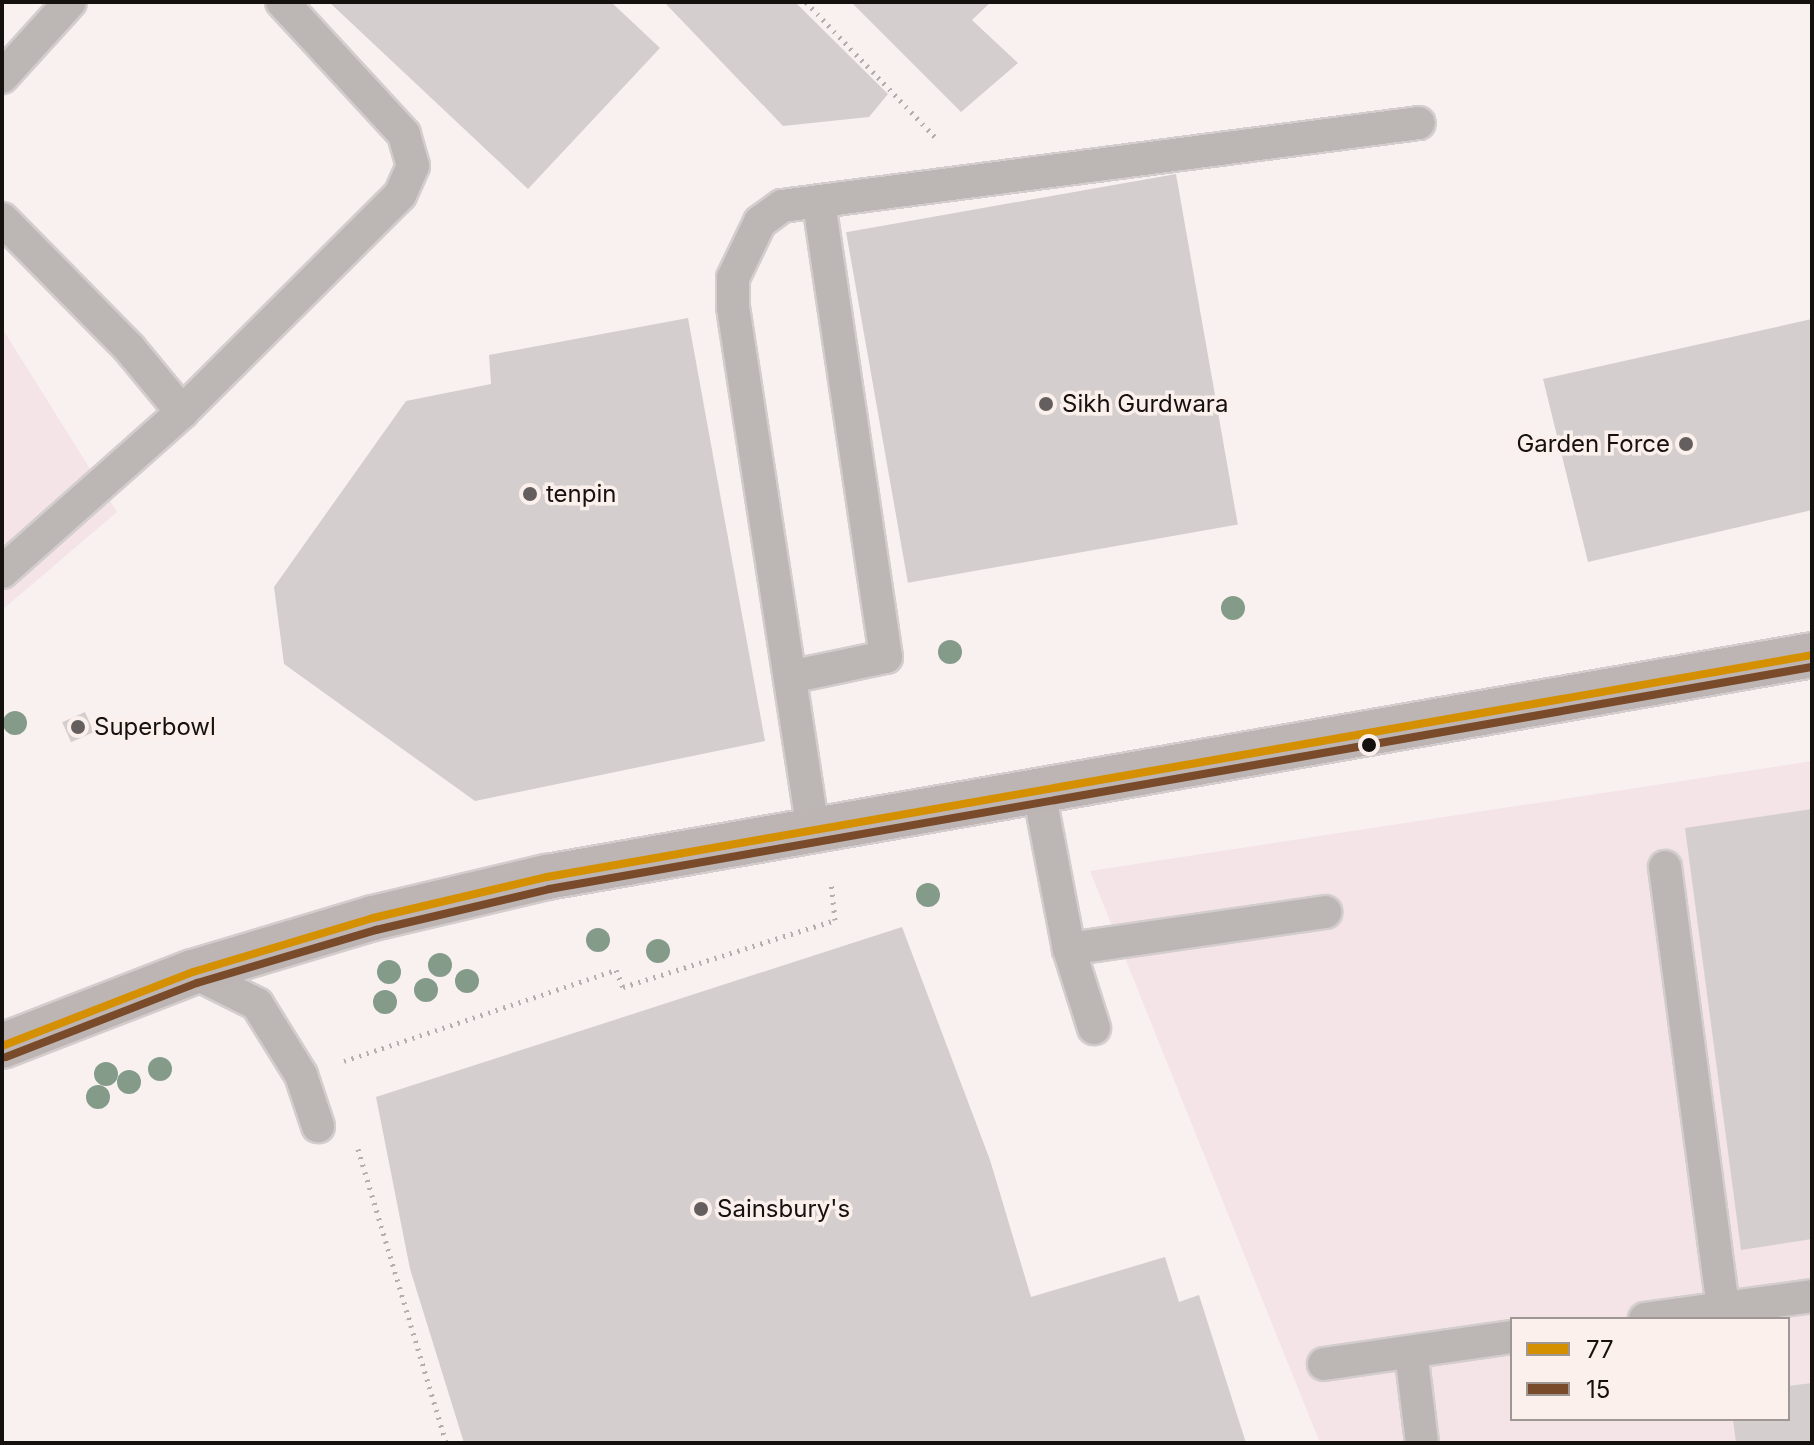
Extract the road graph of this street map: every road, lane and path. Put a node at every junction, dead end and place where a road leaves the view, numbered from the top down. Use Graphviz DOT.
graph roads {
  1 [pos="70,2"];
  2 [pos="282,2"];
  3 [pos="806,2"];
  4 [pos="2,77"];
  5 [pos="1419,123"];
  6 [pos="978,181"];
  7 [pos="819,202"];
  8 [pos="2,219"];
  9 [pos="182,412"];
  10 [pos="2,572"];
  11 [pos="1812,655"];
  12 [pos="790,677"];
  13 [pos="1039,792"];
  14 [pos="813,830"];
  15 [pos="1665,867"];
  16 [pos="830,872"];
  17 [pos="1325,912"];
  18 [pos="1069,949"];
  19 [pos="193,972"];
  20 [pos="1094,1028"];
  21 [pos="2,1046"];
  22 [pos="330,1066"];
  23 [pos="318,1126"];
  24 [pos="356,1140"];
  25 [pos="1812,1296"];
  26 [pos="1723,1308"];
  27 [pos="1659,1317"];
  28 [pos="1510,1337"];
  29 [pos="1411,1352"];
  30 [pos="1324,1364"];
  31 [pos="446,1443"];
  32 [pos="1422,1443"];
  1 -- 4 [label="lane"];
  2 -- 9 [label="lane"];
  3 -- 6 [label="path"];
  5 -- 6 [label="lane"];
  6 -- 7 [label="lane"];
  7 -- 12 [label="lane"];
  7 -- 12 [label="lane"];
  8 -- 9 [label="lane"];
  9 -- 10 [label="lane"];
  11 -- 13 [label="street"];
  12 -- 14 [label="lane"];
  13 -- 14 [label="street"];
  13 -- 18 [label="lane"];
  14 -- 19 [label="street"];
  15 -- 26 [label="lane"];
  16 -- 22 [label="path"];
  17 -- 18 [label="lane"];
  18 -- 20 [label="lane"];
  19 -- 21 [label="street"];
  19 -- 23 [label="lane"];
  24 -- 31 [label="path"];
  25 -- 26 [label="lane"];
  26 -- 27 [label="lane"];
  28 -- 29 [label="lane"];
  29 -- 30 [label="lane"];
  29 -- 32 [label="lane"];
}
